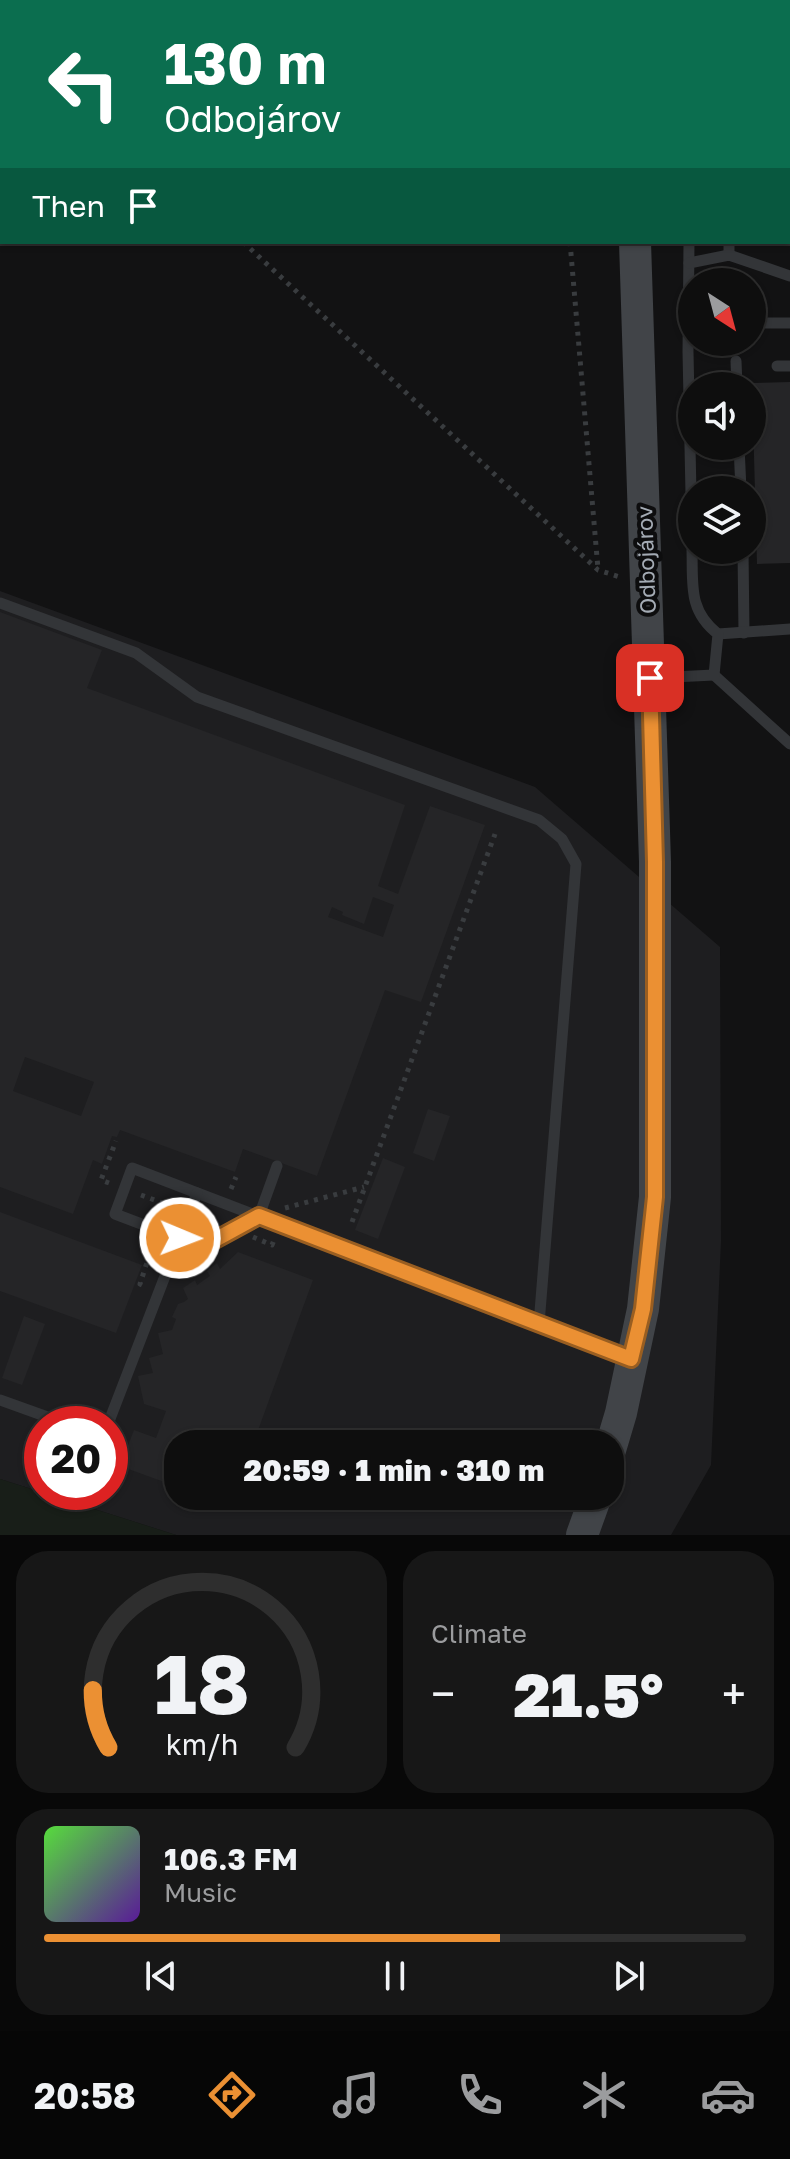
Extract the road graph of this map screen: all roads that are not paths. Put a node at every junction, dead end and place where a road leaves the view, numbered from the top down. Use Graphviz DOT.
graph roads {
  1 [pos="635,244"];
  2 [pos="689,244"];
  3 [pos="729,248"];
  4 [pos="689,263"];
  5 [pos="689,268"];
  6 [pos="790,276"];
  7 [pos="766,323"];
  8 [pos="790,323"];
  9 [pos="690,356"];
  10 [pos="736,361"];
  11 [pos="777,366"];
  12 [pos="790,366"];
  13 [pos="736,372"];
  14 [pos="691,476"];
  15 [pos="693,564"];
  16 [pos="743,564"];
  17 [pos="0,603"];
  18 [pos="790,629"];
  19 [pos="744,633"];
  20 [pos="718,634"];
  21 [pos="714,675"];
  22 [pos="650,678"];
  23 [pos="790,744"];
  24 [pos="277,1166"];
  25 [pos="197,1193"];
  26 [pos="259,1216"];
  27 [pos="180,1238"];
  28 [pos="539,1324"];
  29 [pos="631,1359"];
  30 [pos="0,1400"];
  31 [pos="115,1406"];
  32 [pos="24,1409"];
  33 [pos="616,1430"];
  34 [pos="591,1510"];
  35 [pos="582,1535"];
  1 -- 22 [label="main road, Odbojárov"];
  2 -- 4 [label="lane"];
  3 -- 4 [label="lane"];
  3 -- 6 [label="lane"];
  4 -- 5 [label="lane"];
  7 -- 8 [label="lane"];
  9 -- 14 [label="lane"];
  10 -- 13 [label="lane"];
  11 -- 12 [label="lane"];
  15 -- 20 [label="lane"];
  16 -- 19 [label="lane"];
  17 -- 28 [label="lane"];
  18 -- 19 [label="lane"];
  19 -- 20 [label="lane"];
  20 -- 21 [label="lane"];
  21 -- 22 [label="lane"];
  21 -- 23 [label="lane"];
  22 -- 29 [label="main road, Odbojárov"];
  24 -- 26 [label="lane"];
  25 -- 26 [label="lane"];
  25 -- 27 [label="lane"];
  25 -- 27 [label="lane"];
  26 -- 27 [label="lane"];
  26 -- 28 [label="lane"];
  27 -- 31 [label="lane"];
  28 -- 29 [label="lane"];
  29 -- 33 [label="main road, Odbojárov"];
  30 -- 32 [label="lane"];
  34 -- 35 [label="main road"];
}
